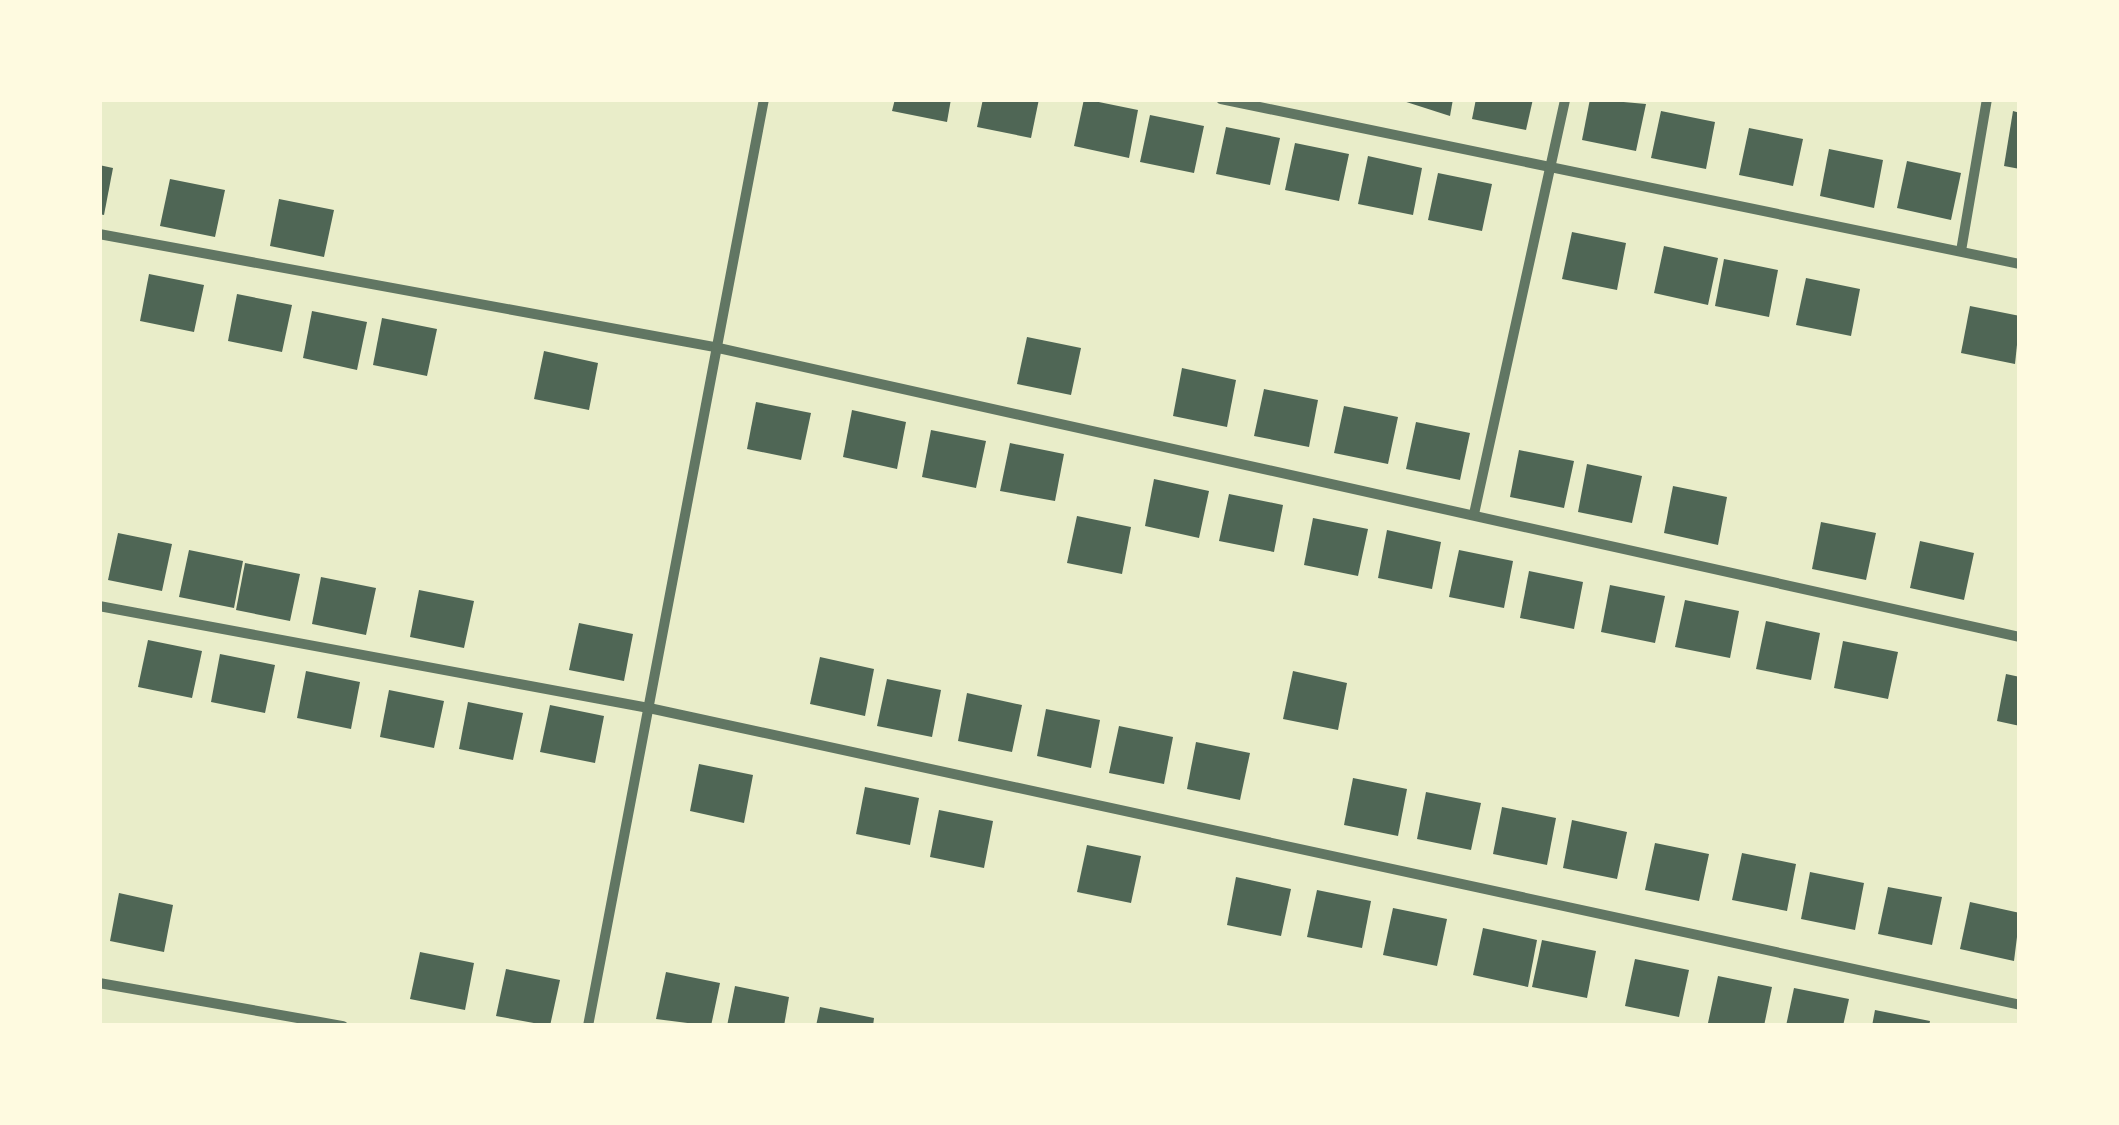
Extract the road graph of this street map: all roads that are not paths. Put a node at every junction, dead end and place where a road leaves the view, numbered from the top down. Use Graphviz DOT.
graph roads {
  1 [pos="764,99"];
  2 [pos="1221,99"];
  3 [pos="1565,99"];
  4 [pos="1987,99"];
  5 [pos="1550,167"];
  6 [pos="99,234"];
  7 [pos="1961,251"];
  8 [pos="2020,264"];
  9 [pos="714,347"];
  10 [pos="1474,514"];
  11 [pos="99,606"];
  12 [pos="2020,637"];
  13 [pos="649,708"];
  14 [pos="99,983"];
  15 [pos="2020,1005"];
  16 [pos="343,1026"];
  17 [pos="588,1026"];
  1 -- 9 [label="street"];
  2 -- 5 [label="street"];
  3 -- 5 [label="street"];
  4 -- 7 [label="street"];
  5 -- 7 [label="street"];
  5 -- 10 [label="street"];
  6 -- 9 [label="street"];
  7 -- 8 [label="street"];
  9 -- 10 [label="street"];
  9 -- 13 [label="street"];
  10 -- 12 [label="street"];
  11 -- 13 [label="street"];
  13 -- 15 [label="street"];
  13 -- 17 [label="street"];
  14 -- 16 [label="street"];
}
